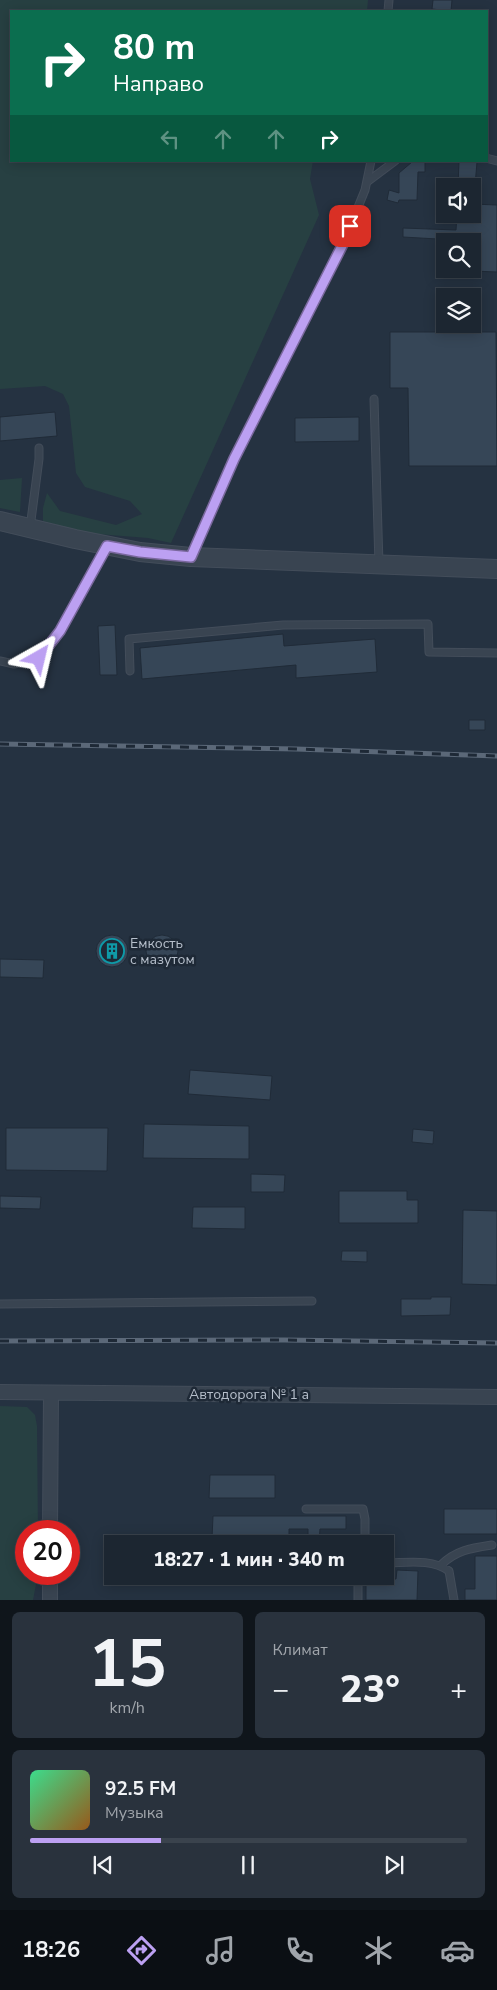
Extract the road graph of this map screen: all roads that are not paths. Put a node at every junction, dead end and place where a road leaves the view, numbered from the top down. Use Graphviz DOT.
graph roads {
  1 [pos="371,162"];
  2 [pos="394,162"];
  3 [pos="367,182"];
  4 [pos="374,399"];
  5 [pos="39,448"];
  6 [pos="0,521"];
  7 [pos="30,528"];
  8 [pos="107,546"];
  9 [pos="191,557"];
  10 [pos="378,564"];
  11 [pos="497,569"];
  12 [pos="497,653"];
  13 [pos="0,661"];
  14 [pos="14,664"];
  15 [pos="0,667"];
  16 [pos="130,671"];
  17 [pos="312,1302"];
  18 [pos="0,1304"];
  19 [pos="0,1392"];
  20 [pos="51,1393"];
  21 [pos="497,1397"];
  22 [pos="306,1509"];
  23 [pos="50,1520"];
  24 [pos="365,1535"];
  25 [pos="492,1546"];
  26 [pos="394,1563"];
  27 [pos="441,1565"];
  28 [pos="50,1585"];
  29 [pos="358,1585"];
  30 [pos="50,1600"];
  31 [pos="358,1600"];
  32 [pos="454,1600"];
  1 -- 3 [label="lane"];
  2 -- 3 [label="lane"];
  3 -- 9 [label="lane"];
  4 -- 10 [label="lane"];
  5 -- 7 [label="lane"];
  6 -- 7 [label="street"];
  7 -- 8 [label="street"];
  8 -- 9 [label="street"];
  8 -- 14 [label="lane"];
  9 -- 10 [label="street"];
  10 -- 11 [label="street"];
  12 -- 16 [label="lane"];
  13 -- 14 [label="lane"];
  14 -- 15 [label="lane"];
  17 -- 18 [label="lane"];
  19 -- 20 [label="street, Автодорога № 1 а"];
  20 -- 21 [label="street, Автодорога № 1 а"];
  20 -- 23 [label="street"];
  22 -- 24 [label="lane"];
  25 -- 27 [label="lane"];
  26 -- 27 [label="lane"];
  27 -- 32 [label="lane"];
  28 -- 30 [label="street"];
  29 -- 31 [label="lane"];
}
